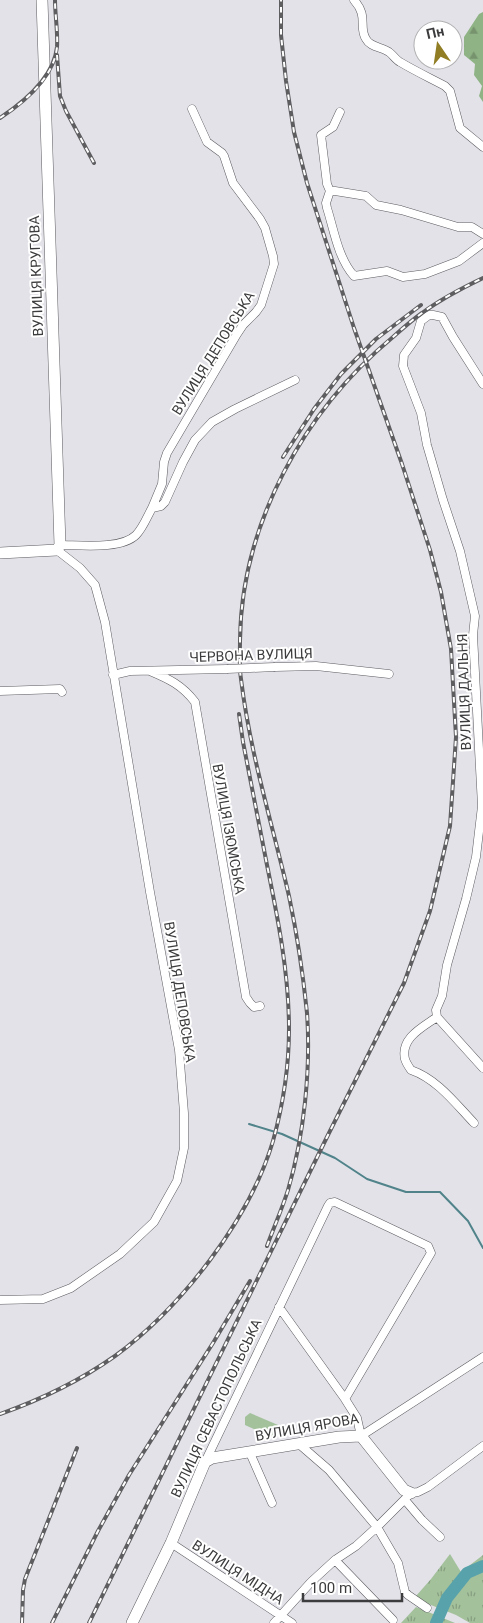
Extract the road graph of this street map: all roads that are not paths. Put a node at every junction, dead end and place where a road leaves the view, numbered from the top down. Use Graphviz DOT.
graph roads {
  1 [pos="42,0"];
  2 [pos="354,0"];
  3 [pos="192,110"];
  4 [pos="340,112"];
  5 [pos="483,147"];
  6 [pos="330,192"];
  7 [pos="483,234"];
  8 [pos="483,243"];
  9 [pos="295,380"];
  10 [pos="483,384"];
  11 [pos="152,508"];
  12 [pos="58,548"];
  13 [pos="0,553"];
  14 [pos="483,613"];
  15 [pos="475,616"];
  16 [pos="150,670"];
  17 [pos="389,674"];
  18 [pos="114,675"];
  19 [pos="0,691"];
  20 [pos="62,692"];
  21 [pos="260,1006"];
  22 [pos="437,1017"];
  23 [pos="483,1068"];
  24 [pos="474,1122"];
  25 [pos="0,1300"];
  26 [pos="279,1307"];
  27 [pos="483,1357"];
  28 [pos="346,1399"];
  29 [pos="361,1436"];
  30 [pos="299,1444"];
  31 [pos="483,1446"];
  32 [pos="250,1453"];
  33 [pos="205,1462"];
  34 [pos="408,1496"];
  35 [pos="272,1503"];
  36 [pos="377,1527"];
  37 [pos="440,1537"];
  38 [pos="171,1543"];
  39 [pos="334,1560"];
  40 [pos="427,1608"];
  41 [pos="280,1615"];
  42 [pos="393,1620"];
  43 [pos="132,1623"];
  44 [pos="274,1623"];
  45 [pos="292,1623"];
  1 -- 12 [label="street, ВУЛИЦЯ КРУГОВА"];
  2 -- 5 [label="street"];
  3 -- 11 [label="street, ВУЛИЦЯ ДЕПОВСЬКА"];
  4 -- 6 [label="street"];
  6 -- 7 [label="street"];
  6 -- 8 [label="street"];
  9 -- 11 [label="street, ВУЛИЦЯ ДЕПОВСЬКА"];
  10 -- 15 [label="street, ВУЛИЦЯ ДАЛЬНЯ"];
  11 -- 12 [label="street, ВУЛИЦЯ ДЕПОВСЬКА"];
  12 -- 13 [label="street"];
  12 -- 18 [label="street, ВУЛИЦЯ ДЕПОВСЬКА"];
  14 -- 15 [label="street"];
  15 -- 22 [label="street, ВУЛИЦЯ ДАЛЬНЯ"];
  16 -- 17 [label="street, ЧЕРВОНА ВУЛИЦЯ, bridge"];
  16 -- 18 [label="street, ЧЕРВОНА ВУЛИЦЯ"];
  16 -- 21 [label="street, ВУЛИЦЯ ІЗЮМСЬКА"];
  18 -- 25 [label="street, ВУЛИЦЯ ДЕПОВСЬКА"];
  19 -- 20 [label="street"];
  22 -- 23 [label="street"];
  22 -- 24 [label="street"];
  26 -- 28 [label="street"];
  26 -- 28 [label="street, ВУЛИЦЯ СЕВАСТОПОЛЬСЬКА"];
  26 -- 33 [label="street, ВУЛИЦЯ СЕВАСТОПОЛЬСЬКА"];
  27 -- 29 [label="street, ВУЛИЦЯ ЯРОВА"];
  28 -- 29 [label="street"];
  29 -- 30 [label="street, ВУЛИЦЯ ЯРОВА"];
  29 -- 34 [label="street"];
  30 -- 32 [label="street, ВУЛИЦЯ ЯРОВА"];
  30 -- 36 [label="street"];
  31 -- 34 [label="street"];
  32 -- 33 [label="street, ВУЛИЦЯ ЯРОВА"];
  32 -- 35 [label="street"];
  33 -- 38 [label="street, ВУЛИЦЯ СЕВАСТОПОЛЬСЬКА"];
  34 -- 36 [label="street"];
  34 -- 37 [label="street"];
  36 -- 39 [label="street"];
  36 -- 40 [label="street"];
  38 -- 41 [label="street, ВУЛИЦЯ МІДНА"];
  38 -- 43 [label="street, ВУЛИЦЯ СЕВАСТОПОЛЬСЬКА"];
  39 -- 41 [label="street"];
  39 -- 42 [label="street"];
  41 -- 44 [label="street"];
  41 -- 45 [label="street, ВУЛИЦЯ МІДНА"];
}
